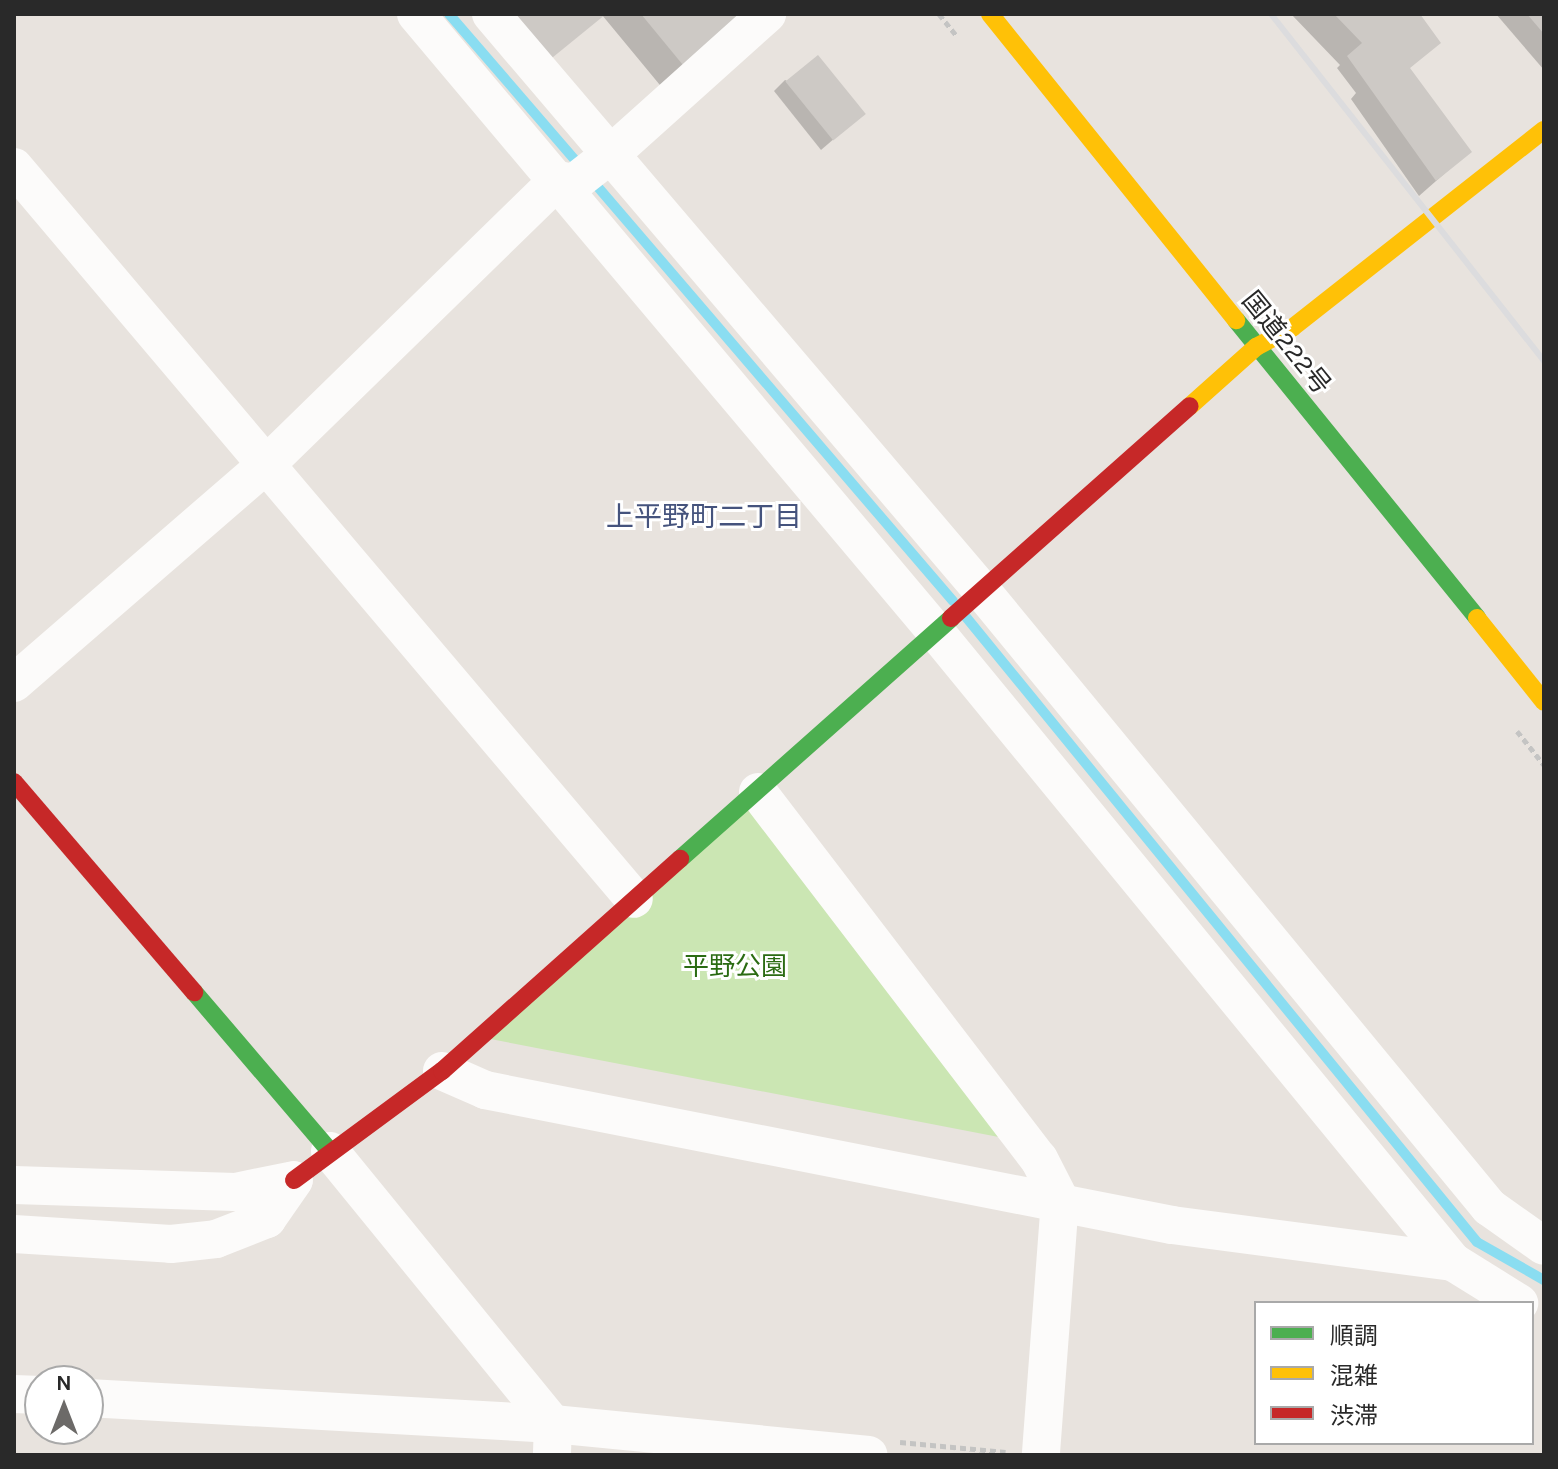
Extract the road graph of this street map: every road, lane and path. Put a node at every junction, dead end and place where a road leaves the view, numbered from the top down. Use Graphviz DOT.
graph roads {
  1 [pos="416,14"];
  2 [pos="491,14"];
  3 [pos="767,14"];
  4 [pos="990,14"];
  5 [pos="1544,130"];
  6 [pos="14,167"];
  7 [pos="585,170"];
  8 [pos="1256,347"];
  9 [pos="268,463"];
  10 [pos="977,596"];
  11 [pos="943,626"];
  12 [pos="14,683"];
  13 [pos="1544,702"];
  14 [pos="14,782"];
  15 [pos="758,792"];
  16 [pos="634,899"];
  17 [pos="442,1071"];
  18 [pos="330,1151"];
  19 [pos="294,1180"];
  20 [pos="14,1185"];
  21 [pos="1060,1200"];
  22 [pos="14,1234"];
  23 [pos="1453,1262"];
  24 [pos="1525,1265"];
  25 [pos="104,1399"];
  26 [pos="553,1439"];
  27 [pos="876,1448"];
  28 [pos="1026,1454"];
  1 -- 7 [label="street"];
  2 -- 7 [label="street"];
  3 -- 7 [label="street"];
  4 -- 8 [label="main road, 国道222号"];
  5 -- 8 [label="main road"];
  6 -- 9 [label="street"];
  7 -- 9 [label="street"];
  7 -- 10 [label="street"];
  7 -- 11 [label="street"];
  8 -- 10 [label="main road"];
  8 -- 13 [label="main road, 国道222号"];
  9 -- 12 [label="street"];
  9 -- 16 [label="street"];
  10 -- 11 [label="main road"];
  10 -- 24 [label="street"];
  11 -- 15 [label="main road"];
  11 -- 23 [label="street"];
  14 -- 18 [label="main road"];
  15 -- 16 [label="main road"];
  15 -- 21 [label="street"];
  16 -- 17 [label="main road"];
  17 -- 18 [label="main road"];
  17 -- 21 [label="street"];
  18 -- 19 [label="main road"];
  18 -- 26 [label="street"];
  19 -- 20 [label="street"];
  19 -- 22 [label="street"];
  21 -- 23 [label="street"];
  21 -- 28 [label="street"];
  23 -- 24 [label="street"];
  25 -- 26 [label="street"];
  26 -- 27 [label="street"];
  27 -- 28 [label="path"];
}
